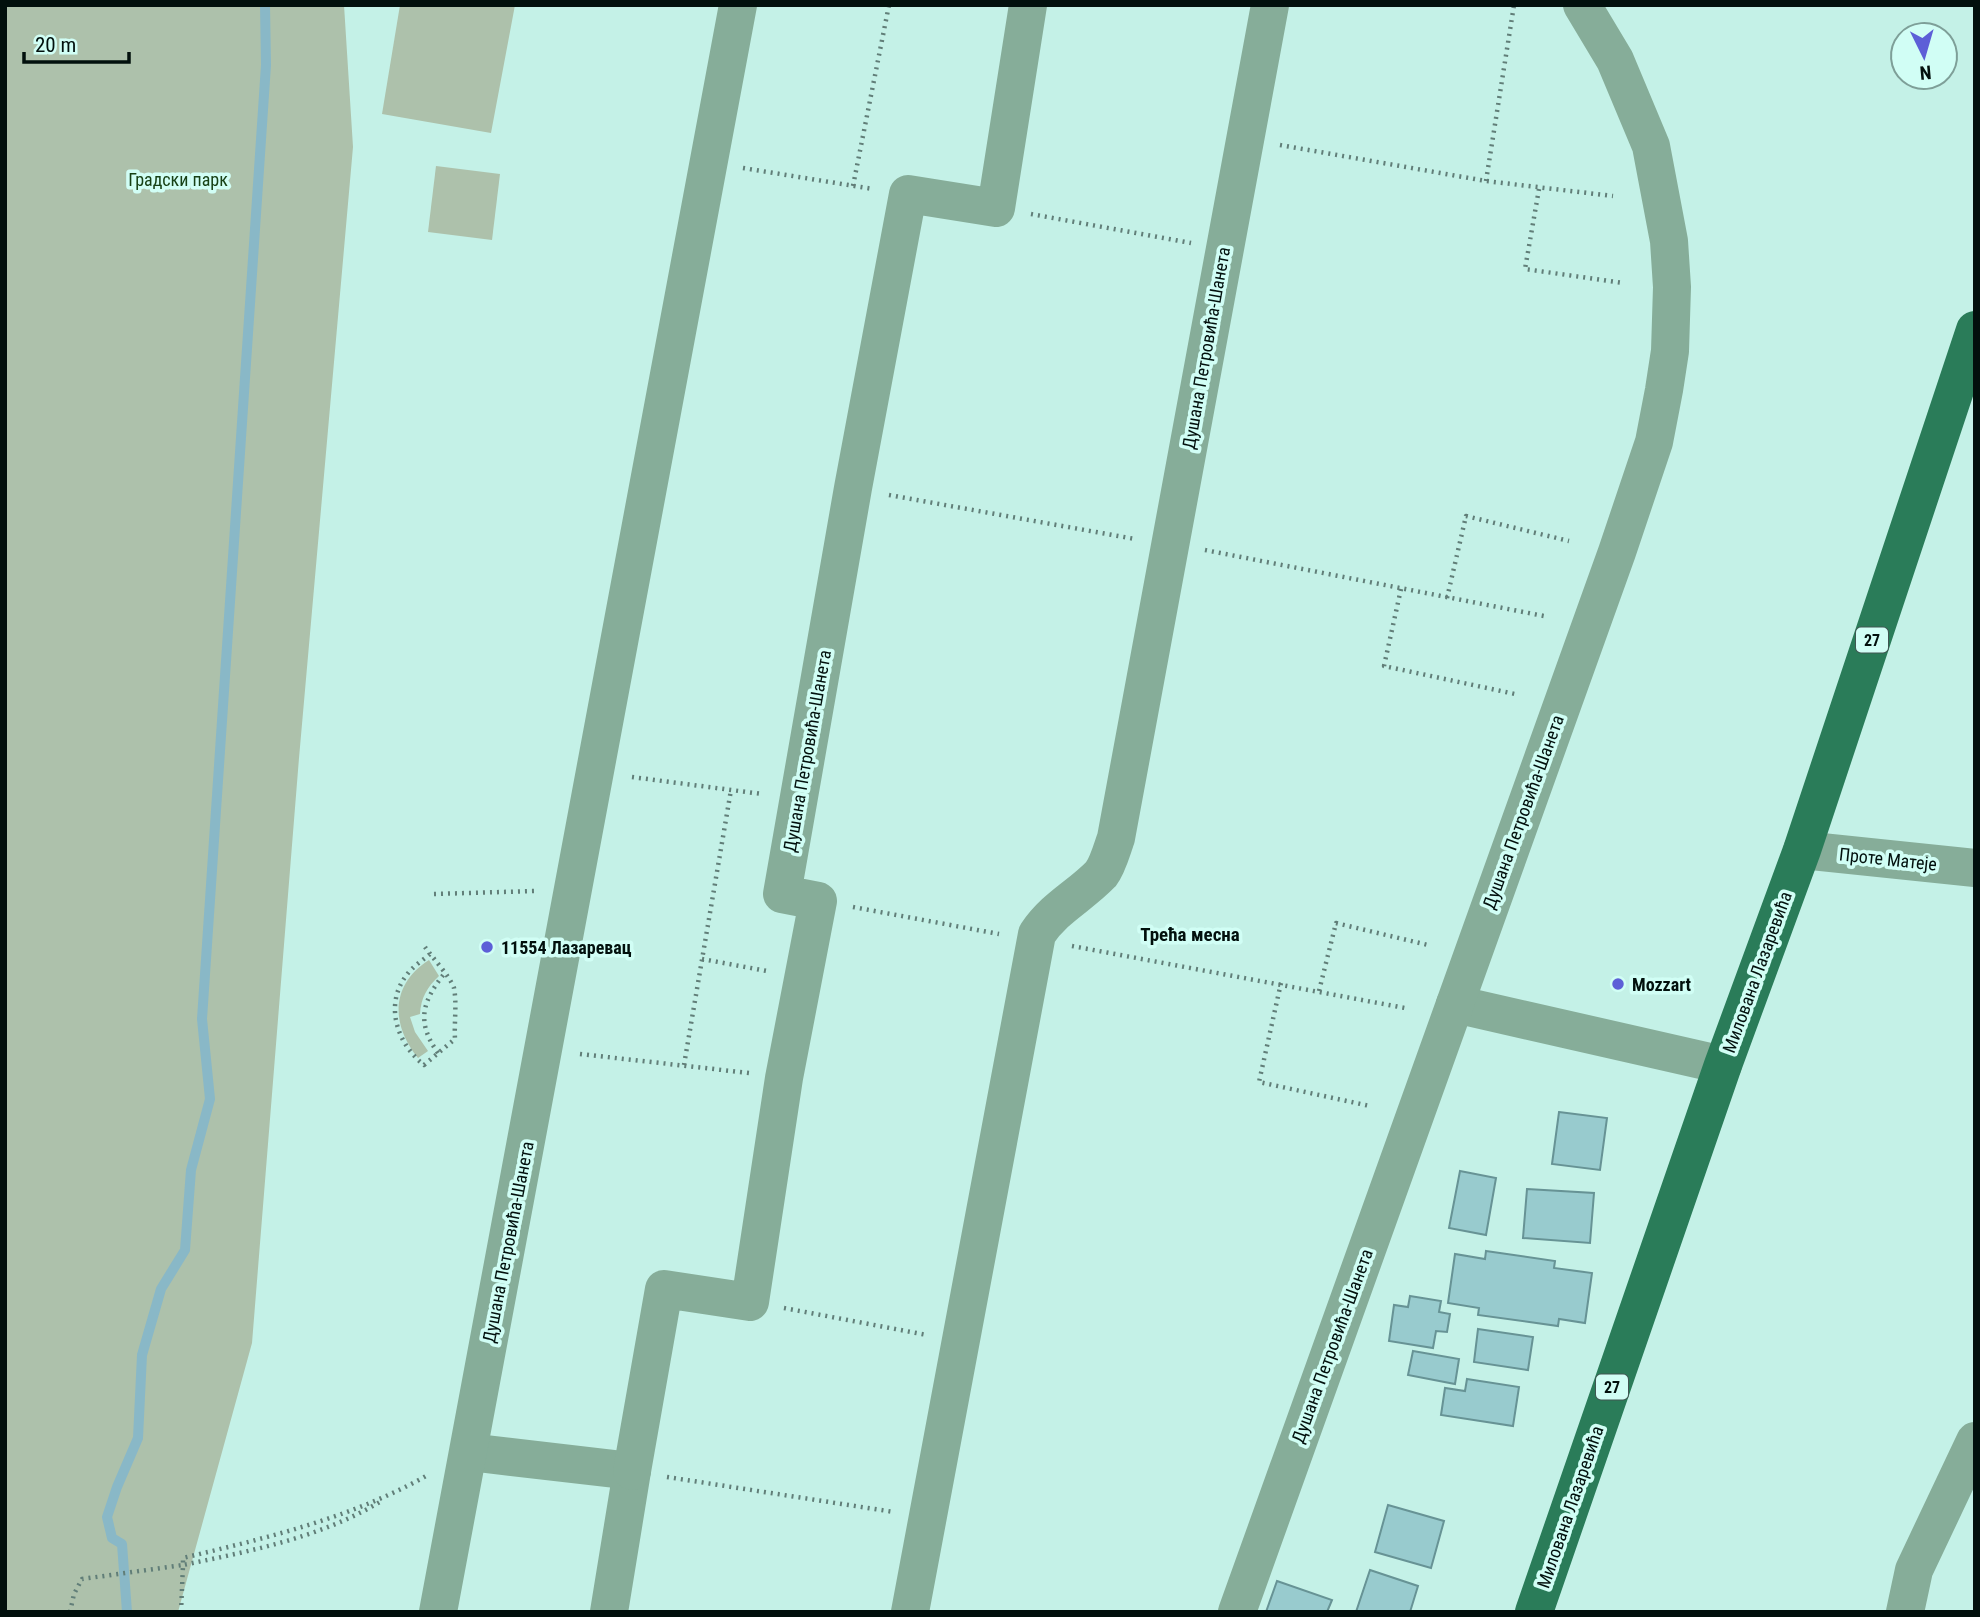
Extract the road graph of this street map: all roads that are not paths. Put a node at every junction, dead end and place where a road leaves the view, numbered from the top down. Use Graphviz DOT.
graph roads {
  1 [pos="738,5"];
  2 [pos="1028,5"];
  3 [pos="1270,5"];
  4 [pos="1582,5"];
  5 [pos="1975,330"];
  6 [pos="1802,850"];
  7 [pos="1975,868"];
  8 [pos="1455,1004"];
  9 [pos="1723,1065"];
  10 [pos="1975,1441"];
  11 [pos="469,1452"];
  12 [pos="632,1471"];
  13 [pos="438,1612"];
  14 [pos="609,1612"];
  15 [pos="910,1612"];
  16 [pos="1237,1612"];
  17 [pos="1534,1612"];
  18 [pos="1905,1612"];
  1 -- 11 [label="street, Душана Петровића-Шанета"];
  2 -- 12 [label="street, Душана Петровића-Шанета"];
  3 -- 15 [label="street, Душана Петровића-Шанета"];
  4 -- 8 [label="street, Душана Петровића-Шанета"];
  5 -- 6 [label="main road, Милована Лазаревића / 27"];
  6 -- 7 [label="street, Проте Матеје"];
  6 -- 9 [label="main road, Милована Лазаревића / 27"];
  8 -- 9 [label="street"];
  8 -- 16 [label="street, Душана Петровића-Шанета"];
  9 -- 17 [label="main road, Милована Лазаревића / 27"];
  10 -- 18 [label="street"];
  11 -- 12 [label="street"];
  11 -- 13 [label="street, Душана Петровића-Шанета"];
  12 -- 14 [label="street"];
}
